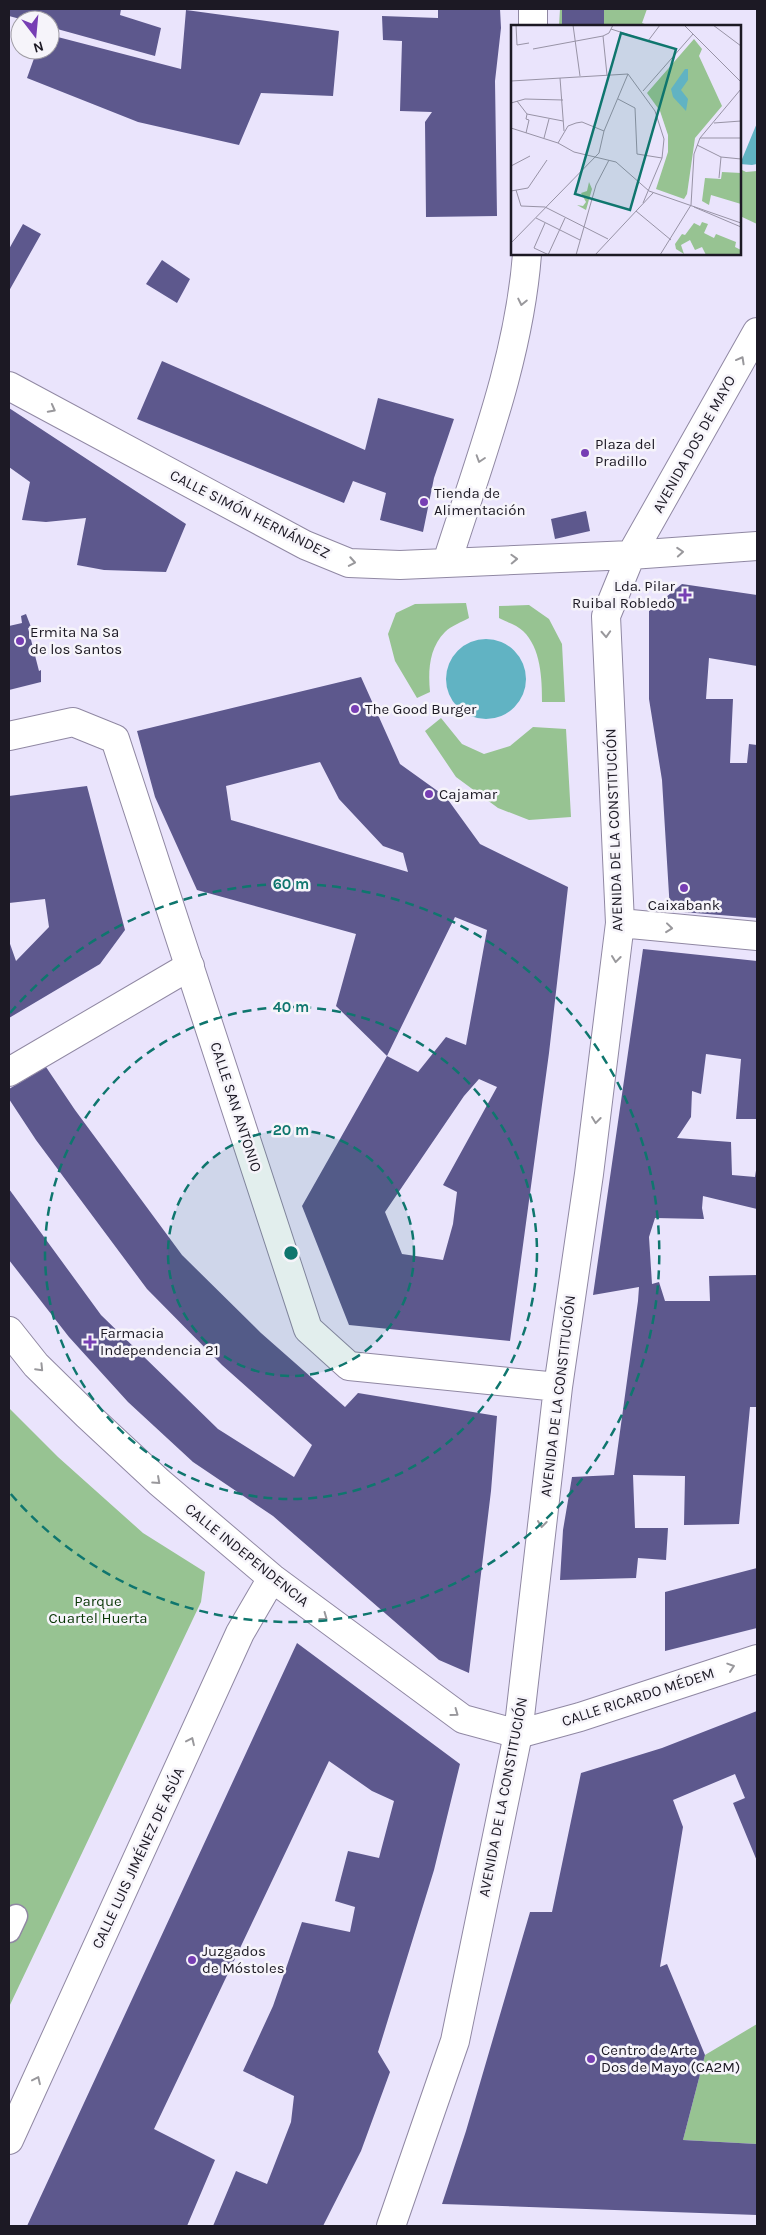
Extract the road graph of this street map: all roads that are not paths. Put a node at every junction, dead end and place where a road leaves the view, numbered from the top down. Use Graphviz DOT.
graph roads {
  1 [pos="533,9"];
  2 [pos="533,25"];
  3 [pos="527,255"];
  4 [pos="757,332"];
  5 [pos="9,386"];
  6 [pos="757,546"];
  7 [pos="631,555"];
  8 [pos="447,562"];
  9 [pos="9,736"];
  10 [pos="620,923"];
  11 [pos="757,936"];
  12 [pos="190,966"];
  13 [pos="9,1072"];
  14 [pos="9,1331"];
  15 [pos="558,1387"];
  16 [pos="272,1578"];
  17 [pos="757,1659"];
  18 [pos="518,1734"];
  19 [pos="15,2108"];
  20 [pos="9,2140"];
  21 [pos="391,2226"];
  1 -- 2 [label="street"];
  3 -- 8 [label="street, one-way"];
  7 -- 4 [label="street, AVENIDA DOS DE MAYO, one-way"];
  5 -- 8 [label="street, CALLE SIMÓN HERNÁNDEZ, one-way"];
  7 -- 6 [label="street, CALLE SIMÓN HERNÁNDEZ, one-way"];
  8 -- 7 [label="street, CALLE SIMÓN HERNÁNDEZ, one-way"];
  7 -- 10 [label="street, AVENIDA DE LA CONSTITUCIÓN, one-way"];
  9 -- 12 [label="street, CALLE SAN ANTONIO"];
  10 -- 11 [label="street, one-way"];
  10 -- 15 [label="street, AVENIDA DE LA CONSTITUCIÓN, one-way"];
  12 -- 13 [label="street"];
  12 -- 15 [label="street, CALLE SAN ANTONIO"];
  14 -- 16 [label="street, CALLE INDEPENDENCIA, one-way"];
  15 -- 18 [label="street, AVENIDA DE LA CONSTITUCIÓN, one-way"];
  16 -- 18 [label="street, CALLE INDEPENDENCIA, one-way"];
  19 -- 16 [label="street, CALLE LUIS JIMÉNEZ DE ASÚA, one-way"];
  18 -- 17 [label="street, CALLE RICARDO MÉDEM, one-way"];
  18 -- 21 [label="street, AVENIDA DE LA CONSTITUCIÓN"];
  19 -- 20 [label="street, CALLE LUIS JIMÉNEZ DE ASÚA"];
}
